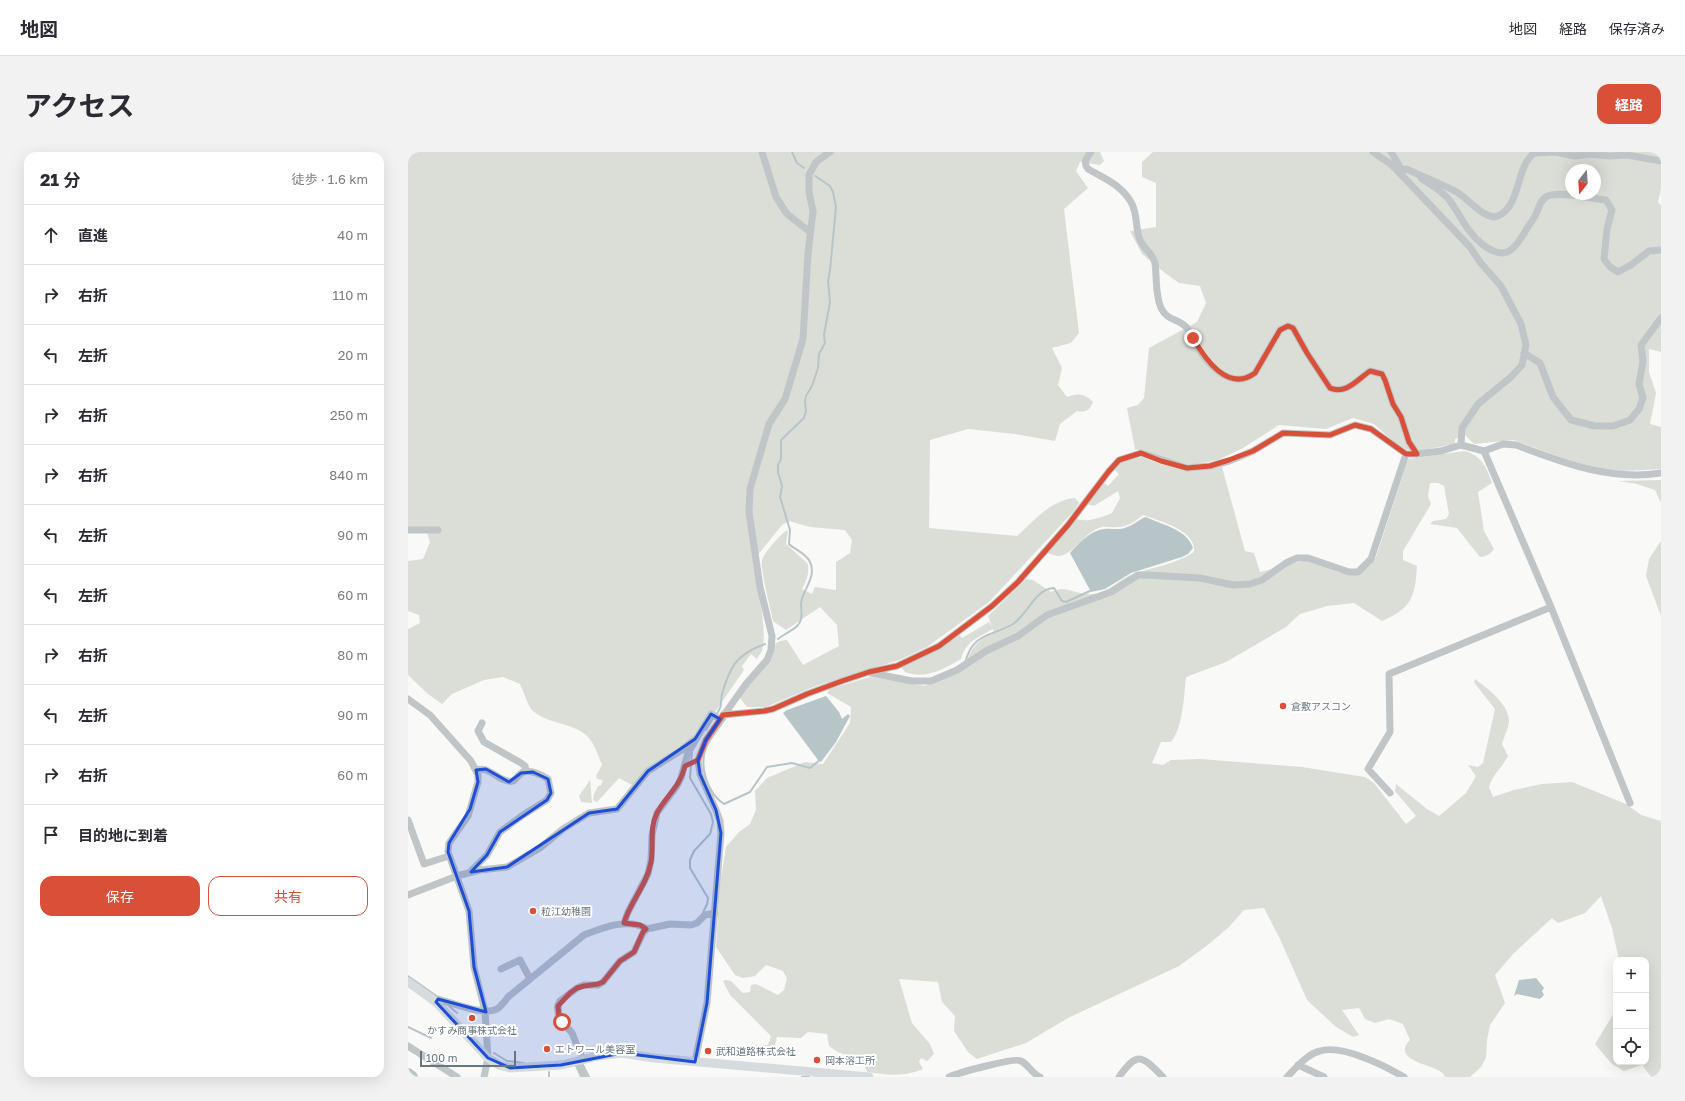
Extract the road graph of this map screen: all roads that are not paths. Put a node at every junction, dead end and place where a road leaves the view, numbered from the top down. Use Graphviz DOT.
graph roads {
  1 [pos="762,152"];
  2 [pos="830,152"];
  3 [pos="1090,152"];
  4 [pos="1373,152"];
  5 [pos="1391,152"];
  6 [pos="1661,161"];
  7 [pos="1401,171"];
  8 [pos="1420,175"];
  9 [pos="810,232"];
  10 [pos="1661,250"];
  11 [pos="1661,318"];
  12 [pos="1524,353"];
  13 [pos="1461,445"];
  14 [pos="1484,451"];
  15 [pos="1406,454"];
  16 [pos="1417,454"];
  17 [pos="1661,473"];
  18 [pos="408,530"];
  19 [pos="438,530"];
  20 [pos="1551,607"];
  21 [pos="869,672"];
  22 [pos="408,699"];
  23 [pos="718,716"];
  24 [pos="482,723"];
  25 [pos="695,739"];
  26 [pos="691,763"];
  27 [pos="476,770"];
  28 [pos="526,771"];
  29 [pos="1390,793"];
  30 [pos="1630,803"];
  31 [pos="408,820"];
  32 [pos="449,856"];
  33 [pos="468,873"];
  34 [pos="457,876"];
  35 [pos="408,894"];
  36 [pos="715,913"];
  37 [pos="624,923"];
  38 [pos="645,928"];
  39 [pos="501,969"];
  40 [pos="530,979"];
  41 [pos="408,982"];
  42 [pos="436,1002"];
  43 [pos="485,1010"];
  44 [pos="408,1046"];
  45 [pos="488,1058"];
  46 [pos="580,1061"];
  47 [pos="695,1062"];
  48 [pos="1298,1065"];
  49 [pos="815,1074"];
  50 [pos="456,1077"];
  51 [pos="484,1077"];
  52 [pos="584,1077"];
  53 [pos="869,1077"];
  54 [pos="949,1077"];
  55 [pos="1040,1077"];
  56 [pos="1118,1077"];
  57 [pos="1163,1077"];
  58 [pos="1287,1077"];
  59 [pos="1324,1077"];
  60 [pos="1404,1077"];
  1 -- 9 [label="street"];
  2 -- 9 [label="street"];
  3 -- 16 [label="street"];
  4 -- 7 [label="street"];
  5 -- 7 [label="street"];
  6 -- 8 [label="street"];
  7 -- 8 [label="street"];
  7 -- 12 [label="street"];
  8 -- 10 [label="street"];
  9 -- 23 [label="street"];
  11 -- 12 [label="street"];
  12 -- 13 [label="street"];
  13 -- 14 [label="street"];
  13 -- 16 [label="street"];
  14 -- 17 [label="street"];
  14 -- 20 [label="street"];
  15 -- 16 [label="street"];
  15 -- 21 [label="street"];
  15 -- 21 [label="street"];
  18 -- 19 [label="street"];
  20 -- 29 [label="street"];
  20 -- 30 [label="street"];
  21 -- 23 [label="street"];
  22 -- 27 [label="street"];
  23 -- 25 [label="street"];
  23 -- 26 [label="street"];
  24 -- 28 [label="street"];
  25 -- 26 [label="street"];
  25 -- 33 [label="street"];
  26 -- 36 [label="street"];
  26 -- 37 [label="street"];
  27 -- 28 [label="street"];
  27 -- 32 [label="street"];
  28 -- 33 [label="street"];
  31 -- 32 [label="street"];
  32 -- 34 [label="street"];
  33 -- 34 [label="street"];
  34 -- 35 [label="street"];
  34 -- 43 [label="street"];
  36 -- 38 [label="street"];
  36 -- 47 [label="street"];
  37 -- 38 [label="street"];
  37 -- 40 [label="street"];
  38 -- 46 [label="street"];
  39 -- 40 [label="street"];
  40 -- 43 [label="street"];
  41 -- 42 [label="main road"];
  42 -- 43 [label="street"];
  42 -- 45 [label="main road"];
  43 -- 45 [label="street"];
  44 -- 50 [label="street"];
  45 -- 46 [label="main road"];
  45 -- 51 [label="street"];
  46 -- 47 [label="main road"];
  46 -- 52 [label="street"];
  47 -- 49 [label="main road"];
  48 -- 58 [label="street"];
  48 -- 59 [label="street"];
  48 -- 60 [label="street"];
  49 -- 53 [label="main road"];
  54 -- 55 [label="street"];
  56 -- 57 [label="street"];
}
